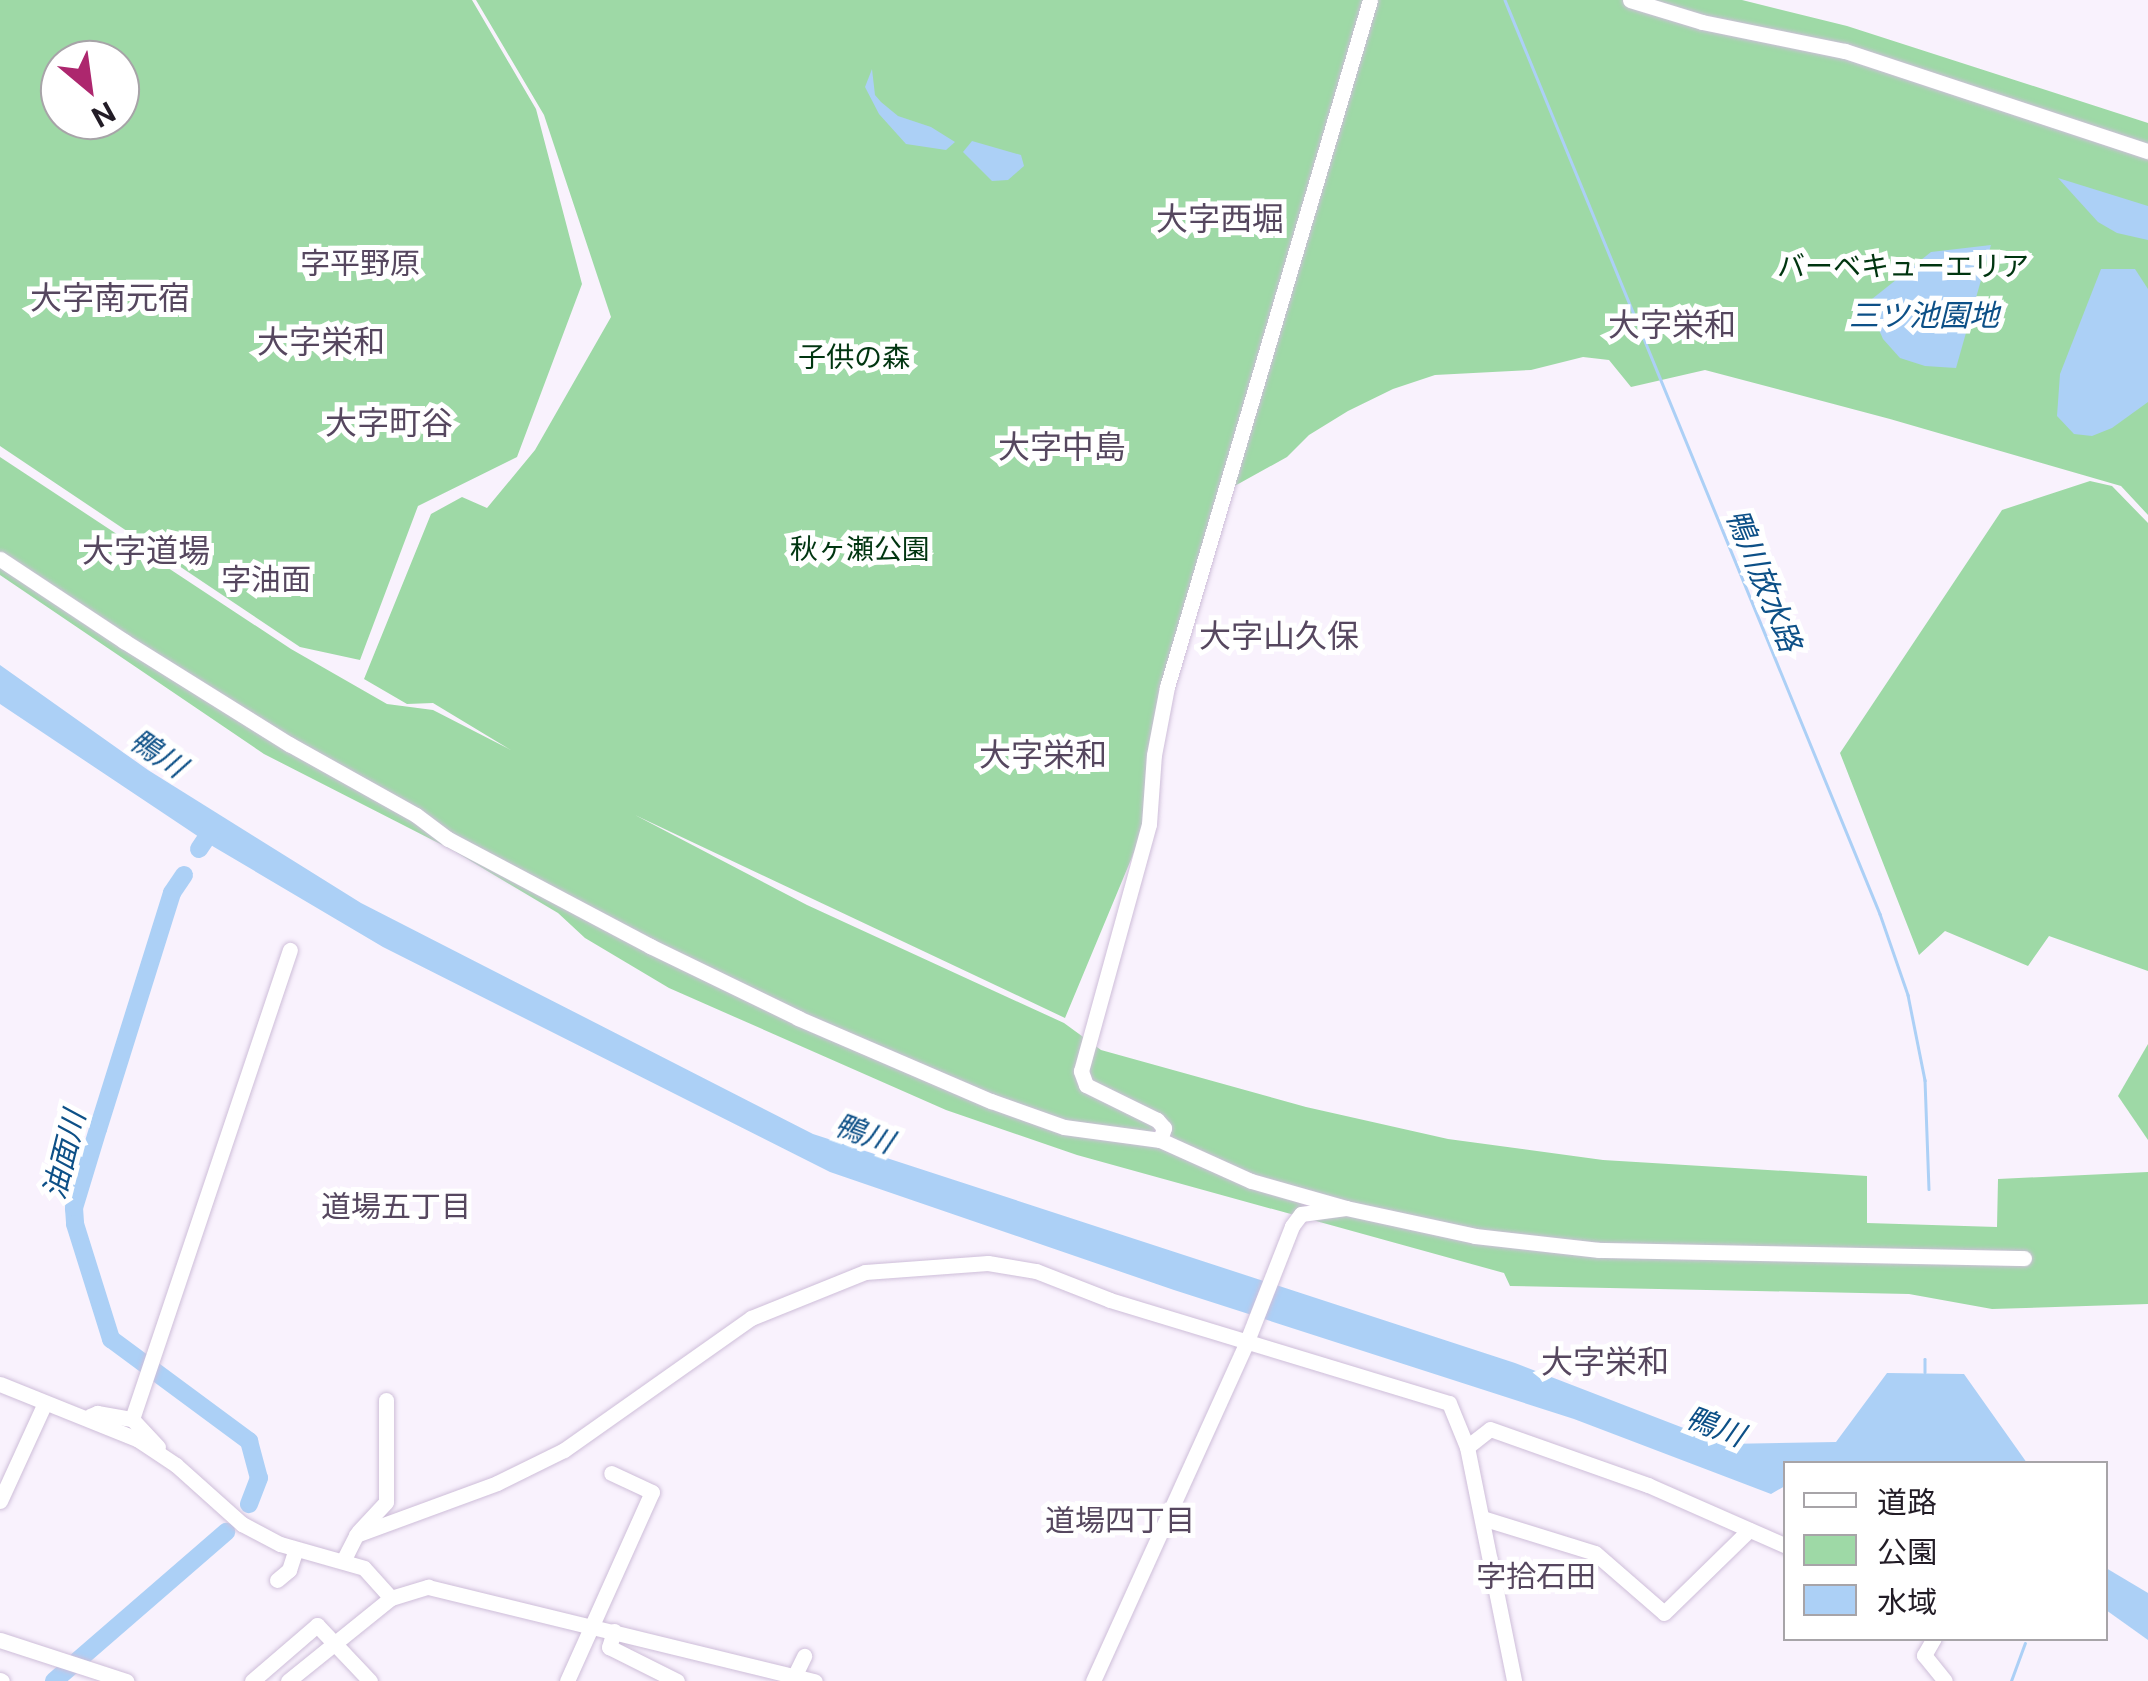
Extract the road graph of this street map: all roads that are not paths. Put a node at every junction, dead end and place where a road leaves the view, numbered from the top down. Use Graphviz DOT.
graph roads {
  1 [pos="1370,0"];
  2 [pos="1630,0"];
  3 [pos="2148,152"];
  4 [pos="0,559"];
  5 [pos="290,950"];
  6 [pos="1160,1140"];
  7 [pos="1346,1208"];
  8 [pos="2024,1258"];
  9 [pos="1248,1339"];
  10 [pos="0,1384"];
  11 [pos="386,1400"];
  12 [pos="44,1406"];
  13 [pos="86,1418"];
  14 [pos="132,1419"];
  15 [pos="1467,1447"];
  16 [pos="161,1454"];
  17 [pos="612,1472"];
  18 [pos="0,1501"];
  19 [pos="1482,1518"];
  20 [pos="1748,1530"];
  21 [pos="356,1535"];
  22 [pos="1783,1545"];
  23 [pos="296,1549"];
  24 [pos="342,1561"];
  25 [pos="277,1580"];
  26 [pos="391,1598"];
  27 [pos="592,1626"];
  28 [pos="614,1631"];
  29 [pos="0,1640"];
  30 [pos="336,1640"];
  31 [pos="1932,1641"];
  32 [pos="804,1656"];
  33 [pos="1102,1674"];
  34 [pos="793,1678"];
  35 [pos="126,1681"];
  36 [pos="252,1681"];
  37 [pos="288,1681"];
  38 [pos="370,1681"];
  39 [pos="566,1681"];
  40 [pos="677,1681"];
  41 [pos="815,1681"];
  42 [pos="1514,1681"];
  43 [pos="1945,1681"];
  1 -- 6 [label="street"];
  2 -- 3 [label="street"];
  4 -- 6 [label="street"];
  5 -- 14 [label="street"];
  6 -- 7 [label="street"];
  7 -- 8 [label="street"];
  7 -- 9 [label="street"];
  9 -- 15 [label="street"];
  9 -- 21 [label="street"];
  9 -- 33 [label="street"];
  10 -- 12 [label="street"];
  11 -- 21 [label="street"];
  12 -- 13 [label="street"];
  12 -- 18 [label="street"];
  13 -- 14 [label="street"];
  13 -- 16 [label="street"];
  14 -- 16 [label="street"];
  15 -- 19 [label="street"];
  15 -- 20 [label="street"];
  16 -- 23 [label="street"];
  17 -- 27 [label="street"];
  19 -- 20 [label="street"];
  19 -- 42 [label="street"];
  20 -- 22 [label="street"];
  21 -- 24 [label="street"];
  23 -- 24 [label="street"];
  23 -- 25 [label="street"];
  24 -- 26 [label="street"];
  26 -- 27 [label="street"];
  26 -- 30 [label="street"];
  27 -- 28 [label="street"];
  27 -- 39 [label="street"];
  28 -- 34 [label="street"];
  28 -- 40 [label="street"];
  29 -- 35 [label="street"];
  30 -- 36 [label="street"];
  30 -- 37 [label="street"];
  30 -- 38 [label="street"];
  31 -- 43 [label="street"];
  32 -- 34 [label="street"];
  34 -- 41 [label="street"];
}
